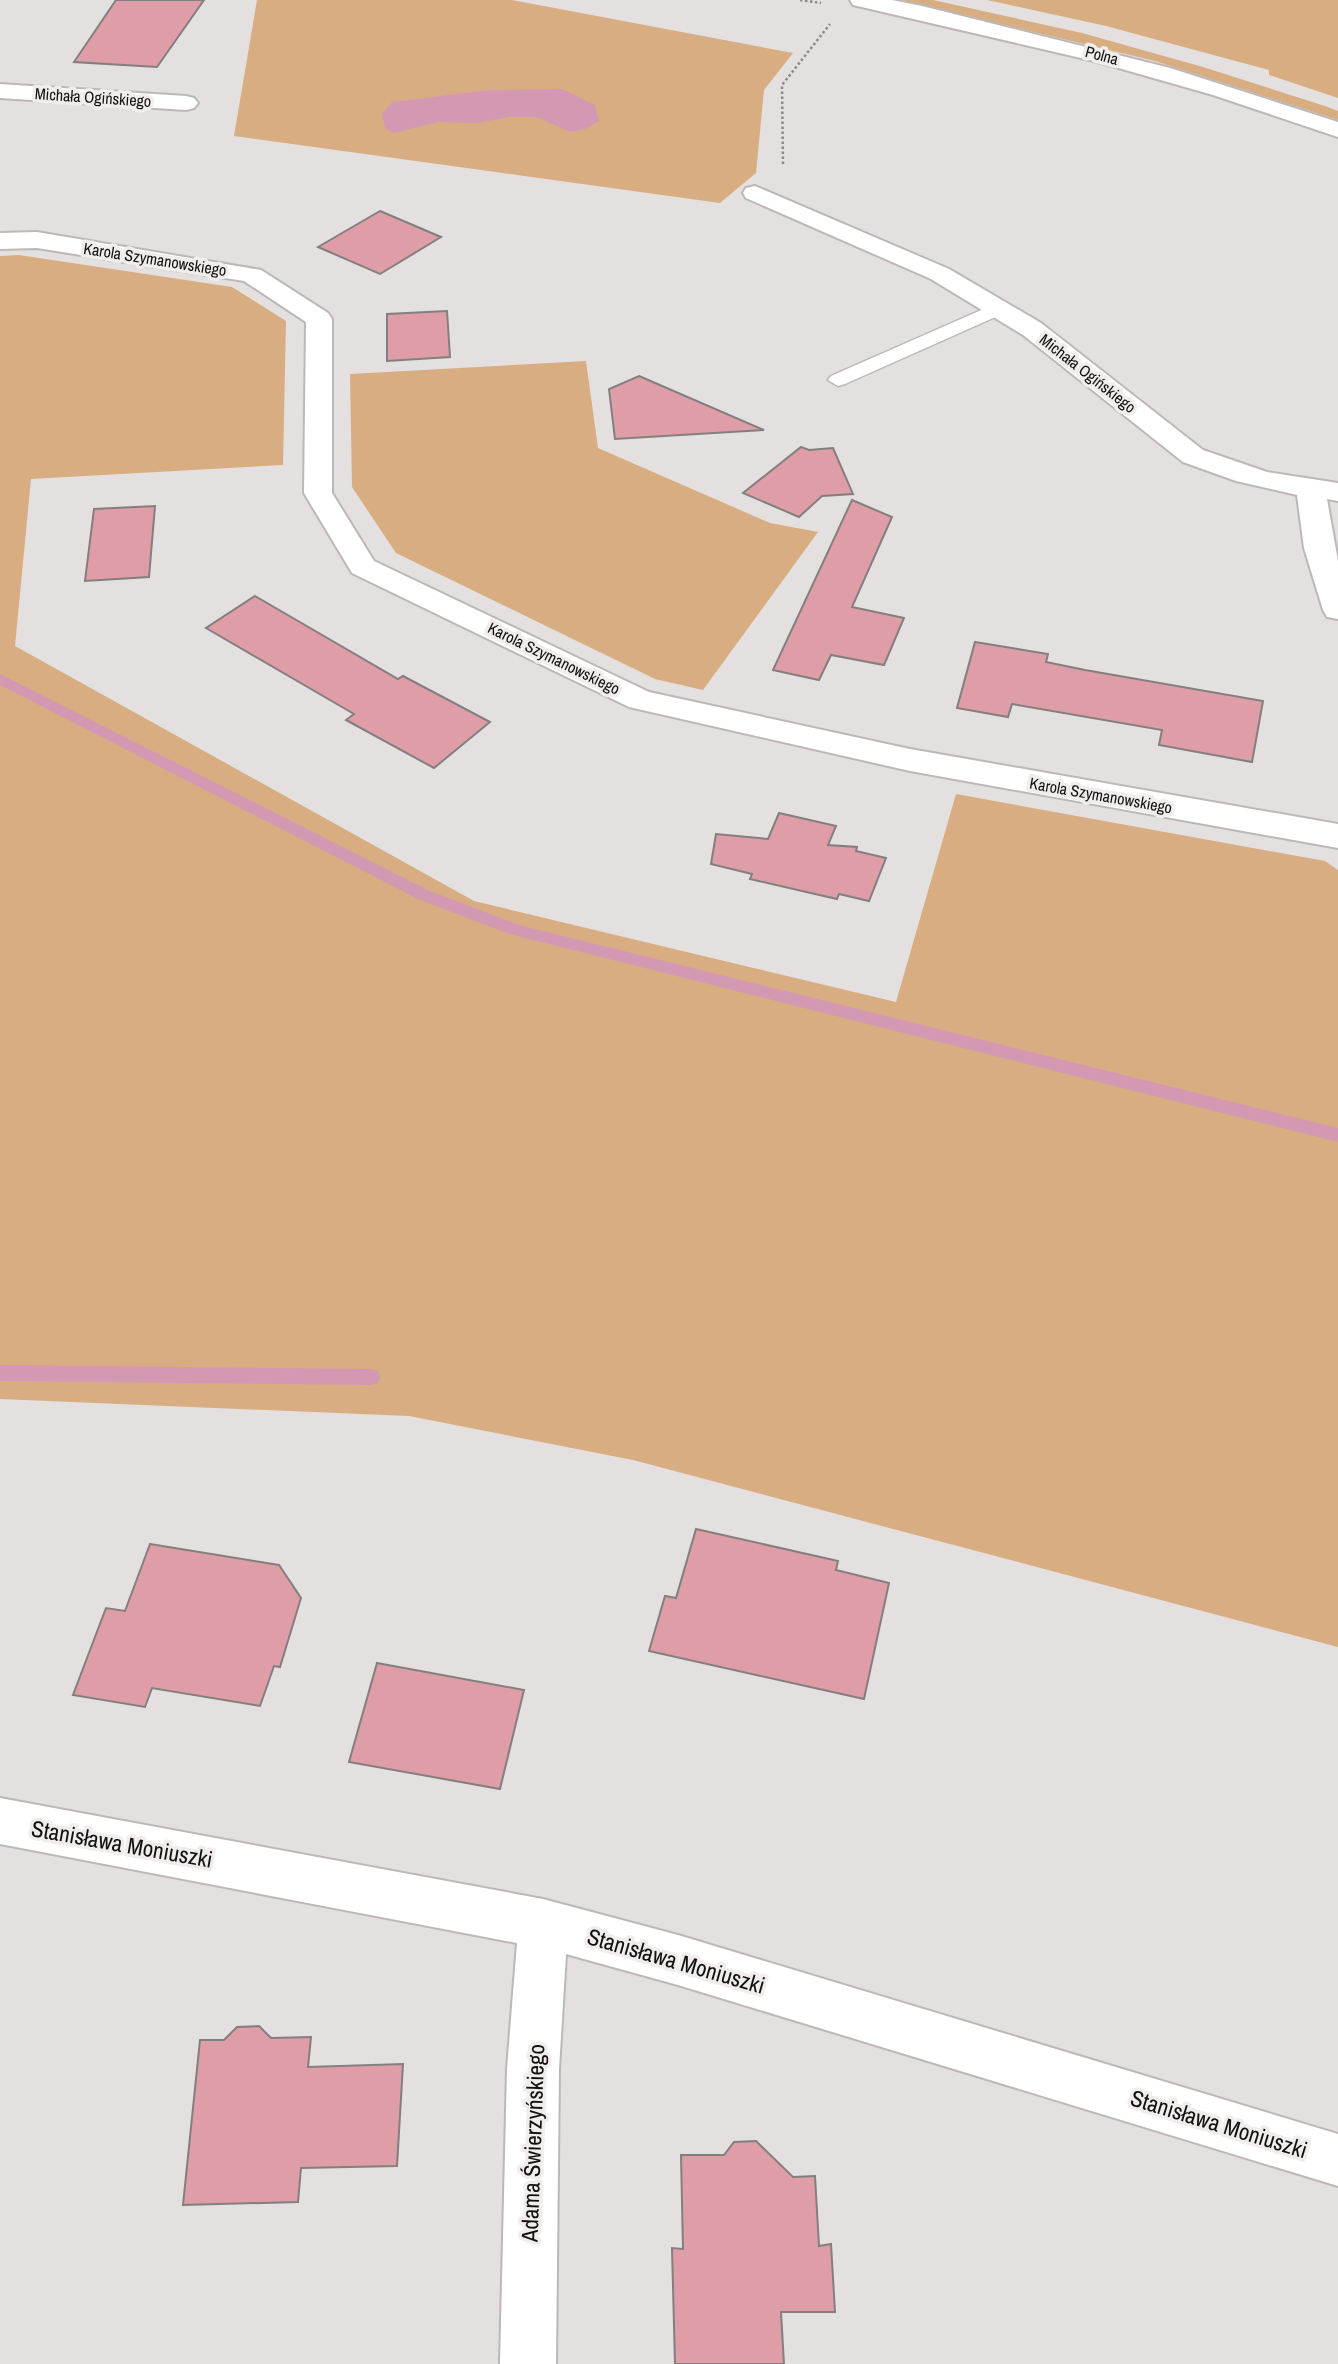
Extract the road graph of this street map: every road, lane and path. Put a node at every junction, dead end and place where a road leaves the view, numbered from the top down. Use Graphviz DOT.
graph roads {
  1 [pos="861,0"];
  2 [pos="836,17"];
  3 [pos="0,91"];
  4 [pos="186,103"];
  5 [pos="1338,130"];
  6 [pos="755,192"];
  7 [pos="816,220"];
  8 [pos="0,241"];
  9 [pos="995,310"];
  10 [pos="838,380"];
  11 [pos="1324,491"];
  12 [pos="1338,610"];
  13 [pos="1338,836"];
  14 [pos="0,1822"];
  15 [pos="543,1923"];
  16 [pos="1338,2160"];
  17 [pos="528,2364"];
  1 -- 5 [label="street, Polna"];
  2 -- 7 [label="path"];
  3 -- 4 [label="street, Michała Ogińskiego"];
  6 -- 7 [label="street, Michała Ogińskiego"];
  7 -- 9 [label="street, Michała Ogińskiego"];
  8 -- 13 [label="street, Karola Szymanowskiego"];
  9 -- 10 [label="lane"];
  9 -- 11 [label="street, Michała Ogińskiego"];
  11 -- 12 [label="street, Michała Ogińskiego"];
  14 -- 15 [label="street, Stanisława Moniuszki"];
  15 -- 16 [label="street, Stanisława Moniuszki"];
  15 -- 17 [label="street, Adama Świerzyńskiego"];
}
